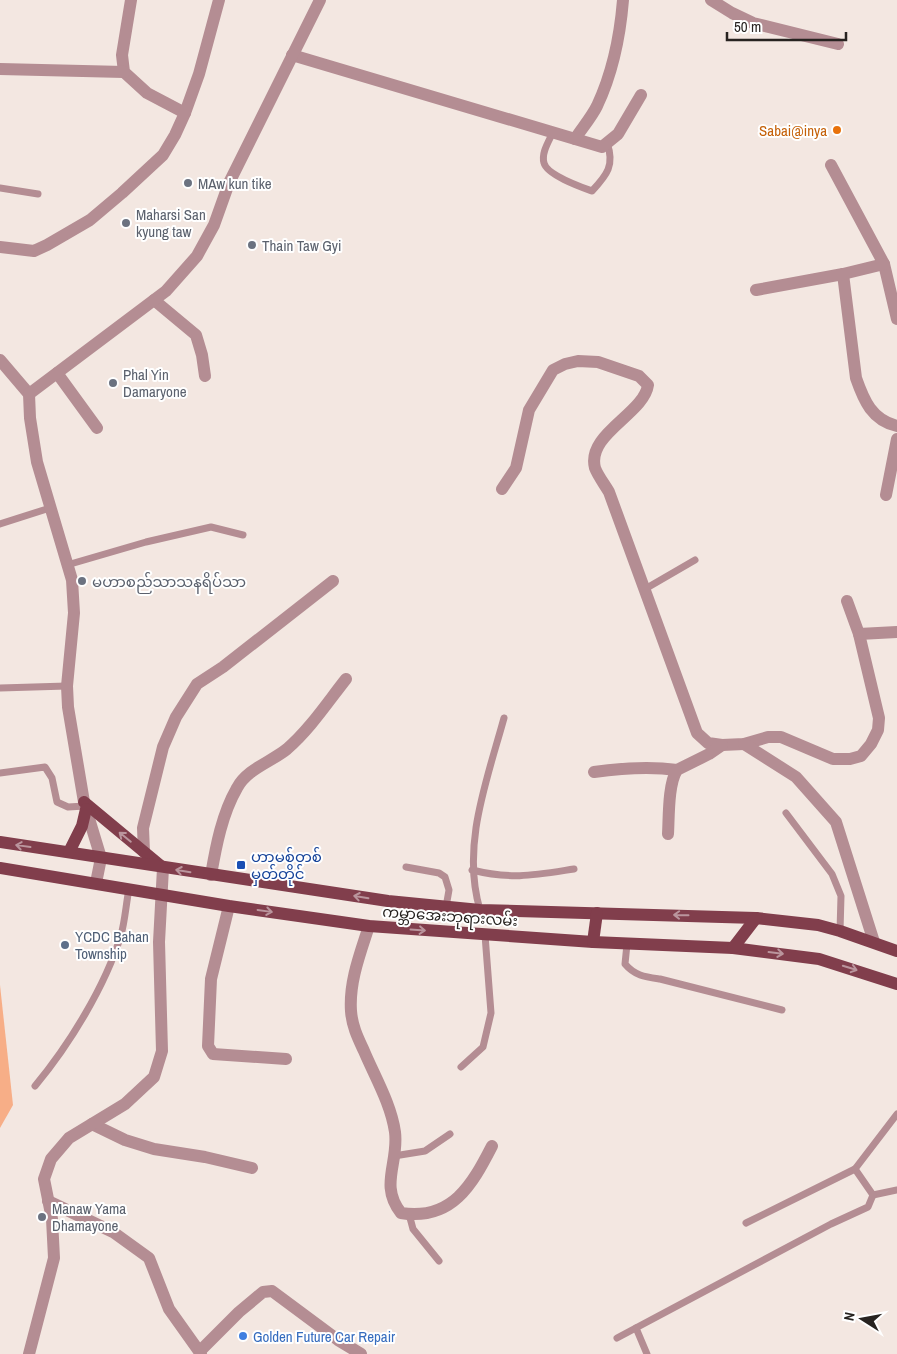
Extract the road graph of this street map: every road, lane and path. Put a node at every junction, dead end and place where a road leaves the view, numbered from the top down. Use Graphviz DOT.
graph roads {
  1 [pos="131,0"];
  2 [pos="220,0"];
  3 [pos="320,0"];
  4 [pos="623,0"];
  5 [pos="711,0"];
  6 [pos="838,44"];
  7 [pos="292,54"];
  8 [pos="0,69"];
  9 [pos="124,72"];
  10 [pos="641,95"];
  11 [pos="185,113"];
  12 [pos="553,132"];
  13 [pos="575,139"];
  14 [pos="607,142"];
  15 [pos="831,165"];
  16 [pos="0,188"];
  17 [pos="38,194"];
  18 [pos="0,247"];
  19 [pos="884,264"];
  20 [pos="843,274"];
  21 [pos="756,290"];
  22 [pos="154,300"];
  23 [pos="897,319"];
  24 [pos="0,360"];
  25 [pos="58,373"];
  26 [pos="205,376"];
  27 [pos="29,394"];
  28 [pos="897,426"];
  29 [pos="96,428"];
  30 [pos="897,439"];
  31 [pos="502,489"];
  32 [pos="886,495"];
  33 [pos="50,508"];
  34 [pos="0,524"];
  35 [pos="243,535"];
  36 [pos="695,560"];
  37 [pos="67,565"];
  38 [pos="334,581"];
  39 [pos="645,589"];
  40 [pos="847,601"];
  41 [pos="897,632"];
  42 [pos="858,634"];
  43 [pos="346,679"];
  44 [pos="67,686"];
  45 [pos="0,688"];
  46 [pos="504,718"];
  47 [pos="722,744"];
  48 [pos="744,744"];
  49 [pos="677,770"];
  50 [pos="594,772"];
  51 [pos="0,773"];
  52 [pos="85,806"];
  53 [pos="786,813"];
  54 [pos="668,834"];
  55 [pos="0,842"];
  56 [pos="69,852"];
  57 [pos="144,852"];
  58 [pos="100,858"];
  59 [pos="406,867"];
  60 [pos="0,868"];
  61 [pos="163,868"];
  62 [pos="574,869"];
  63 [pos="472,870"];
  64 [pos="211,875"];
  65 [pos="96,883"];
  66 [pos="129,889"];
  67 [pos="161,894"];
  68 [pos="229,906"];
  69 [pos="446,907"];
  70 [pos="480,910"];
  71 [pos="597,913"];
  72 [pos="756,918"];
  73 [pos="369,926"];
  74 [pos="840,931"];
  75 [pos="485,935"];
  76 [pos="594,942"];
  77 [pos="874,942"];
  78 [pos="627,944"];
  79 [pos="733,948"];
  80 [pos="897,951"];
  81 [pos="897,984"];
  82 [pos="782,1010"];
  83 [pos="286,1059"];
  84 [pos="461,1067"];
  85 [pos="35,1086"];
  86 [pos="897,1114"];
  87 [pos="92,1124"];
  88 [pos="450,1134"];
  89 [pos="492,1146"];
  90 [pos="394,1156"];
  91 [pos="252,1168"];
  92 [pos="855,1169"];
  93 [pos="897,1190"];
  94 [pos="873,1195"];
  95 [pos="48,1201"];
  96 [pos="409,1214"];
  97 [pos="746,1224"];
  98 [pos="439,1261"];
  99 [pos="636,1328"];
  100 [pos="618,1338"];
  101 [pos="200,1352"];
  102 [pos="29,1354"];
  103 [pos="361,1354"];
  104 [pos="647,1354"];
  1 -- 9 [label="street"];
  2 -- 11 [label="street"];
  3 -- 7 [label="street"];
  4 -- 13 [label="street"];
  5 -- 6 [label="street"];
  7 -- 12 [label="street"];
  7 -- 22 [label="street"];
  8 -- 9 [label="street"];
  9 -- 11 [label="street"];
  10 -- 14 [label="street"];
  11 -- 18 [label="street"];
  12 -- 13 [label="street"];
  12 -- 14 [label="lane"];
  13 -- 14 [label="street"];
  15 -- 19 [label="street"];
  16 -- 17 [label="lane"];
  19 -- 20 [label="street"];
  19 -- 23 [label="street"];
  20 -- 21 [label="street"];
  20 -- 28 [label="street"];
  22 -- 25 [label="street"];
  22 -- 26 [label="street"];
  24 -- 27 [label="street"];
  25 -- 27 [label="street"];
  25 -- 29 [label="street"];
  27 -- 33 [label="street"];
  30 -- 32 [label="street"];
  31 -- 39 [label="street"];
  33 -- 34 [label="lane"];
  33 -- 37 [label="street"];
  35 -- 37 [label="lane"];
  36 -- 39 [label="lane"];
  37 -- 44 [label="street"];
  38 -- 57 [label="street"];
  39 -- 47 [label="street"];
  40 -- 42 [label="street"];
  41 -- 42 [label="street"];
  42 -- 48 [label="street"];
  43 -- 64 [label="street"];
  44 -- 45 [label="lane"];
  44 -- 52 [label="street"];
  46 -- 63 [label="lane"];
  47 -- 48 [label="street"];
  47 -- 49 [label="street"];
  48 -- 77 [label="street"];
  49 -- 50 [label="street"];
  49 -- 54 [label="street"];
  51 -- 52 [label="lane"];
  52 -- 56 [label="main road"];
  57 -- 52 [label="main road, one-way"];
  52 -- 58 [label="street"];
  53 -- 74 [label="lane"];
  56 -- 55 [label="main road, ကမ္ဘာအေးဘုရားလမ်း, one-way"];
  56 -- 58 [label="main road, ကမ္ဘာအေးဘုရားလမ်း"];
  57 -- 61 [label="main road"];
  58 -- 61 [label="main road, ကမ္ဘာအေးဘုရားလမ်း"];
  58 -- 65 [label="street"];
  59 -- 69 [label="lane"];
  60 -- 65 [label="main road, ကမ္ဘာအေးဘုရားလမ်း"];
  64 -- 61 [label="main road, ကမ္ဘာအေးဘုရားလမ်း, one-way"];
  61 -- 67 [label="street"];
  62 -- 63 [label="lane"];
  63 -- 70 [label="lane"];
  69 -- 64 [label="main road, ကမ္ဘာအေးဘုရားလမ်း, one-way"];
  65 -- 66 [label="main road, ကမ္ဘာအေးဘုရားလမ်း"];
  66 -- 67 [label="main road, ကမ္ဘာအေးဘုရားလမ်း"];
  66 -- 85 [label="lane"];
  67 -- 68 [label="main road, ကမ္ဘာအေးဘုရားလမ်း"];
  67 -- 87 [label="street"];
  68 -- 73 [label="main road, ကမ္ဘာအေးဘုရားလမ်း, one-way"];
  68 -- 83 [label="street"];
  69 -- 70 [label="main road, ကမ္ဘာအေးဘုရားလမ်း"];
  70 -- 71 [label="main road, ကမ္ဘာအေးဘုရားလမ်း"];
  72 -- 71 [label="main road, ကမ္ဘာအေးဘုရားလမ်း, one-way"];
  71 -- 76 [label="main road"];
  72 -- 74 [label="main road, ကမ္ဘာအေးဘုရားလမ်း"];
  72 -- 79 [label="main road"];
  73 -- 75 [label="main road, ကမ္ဘာအေးဘုရားလမ်း, one-way"];
  73 -- 90 [label="street"];
  74 -- 77 [label="main road, ကမ္ဘာအေးဘုရားလမ်း"];
  75 -- 76 [label="main road, ကမ္ဘာအေးဘုရားလမ်း"];
  75 -- 84 [label="lane"];
  76 -- 78 [label="main road, ကမ္ဘာအေးဘုရားလမ်း"];
  77 -- 80 [label="main road, ကမ္ဘာအေးဘုရားလမ်း"];
  78 -- 79 [label="main road, ကမ္ဘာအေးဘုရားလမ်း"];
  78 -- 82 [label="lane"];
  79 -- 81 [label="main road, ကမ္ဘာအေးဘုရားလမ်း, one-way"];
  86 -- 92 [label="lane"];
  87 -- 91 [label="street"];
  87 -- 95 [label="street"];
  88 -- 90 [label="lane"];
  89 -- 96 [label="street"];
  90 -- 96 [label="street"];
  92 -- 94 [label="lane"];
  92 -- 97 [label="lane"];
  93 -- 94 [label="lane"];
  94 -- 99 [label="lane"];
  95 -- 101 [label="street"];
  95 -- 102 [label="street"];
  96 -- 98 [label="lane"];
  99 -- 100 [label="lane"];
  99 -- 104 [label="lane"];
  101 -- 103 [label="street"];
}
